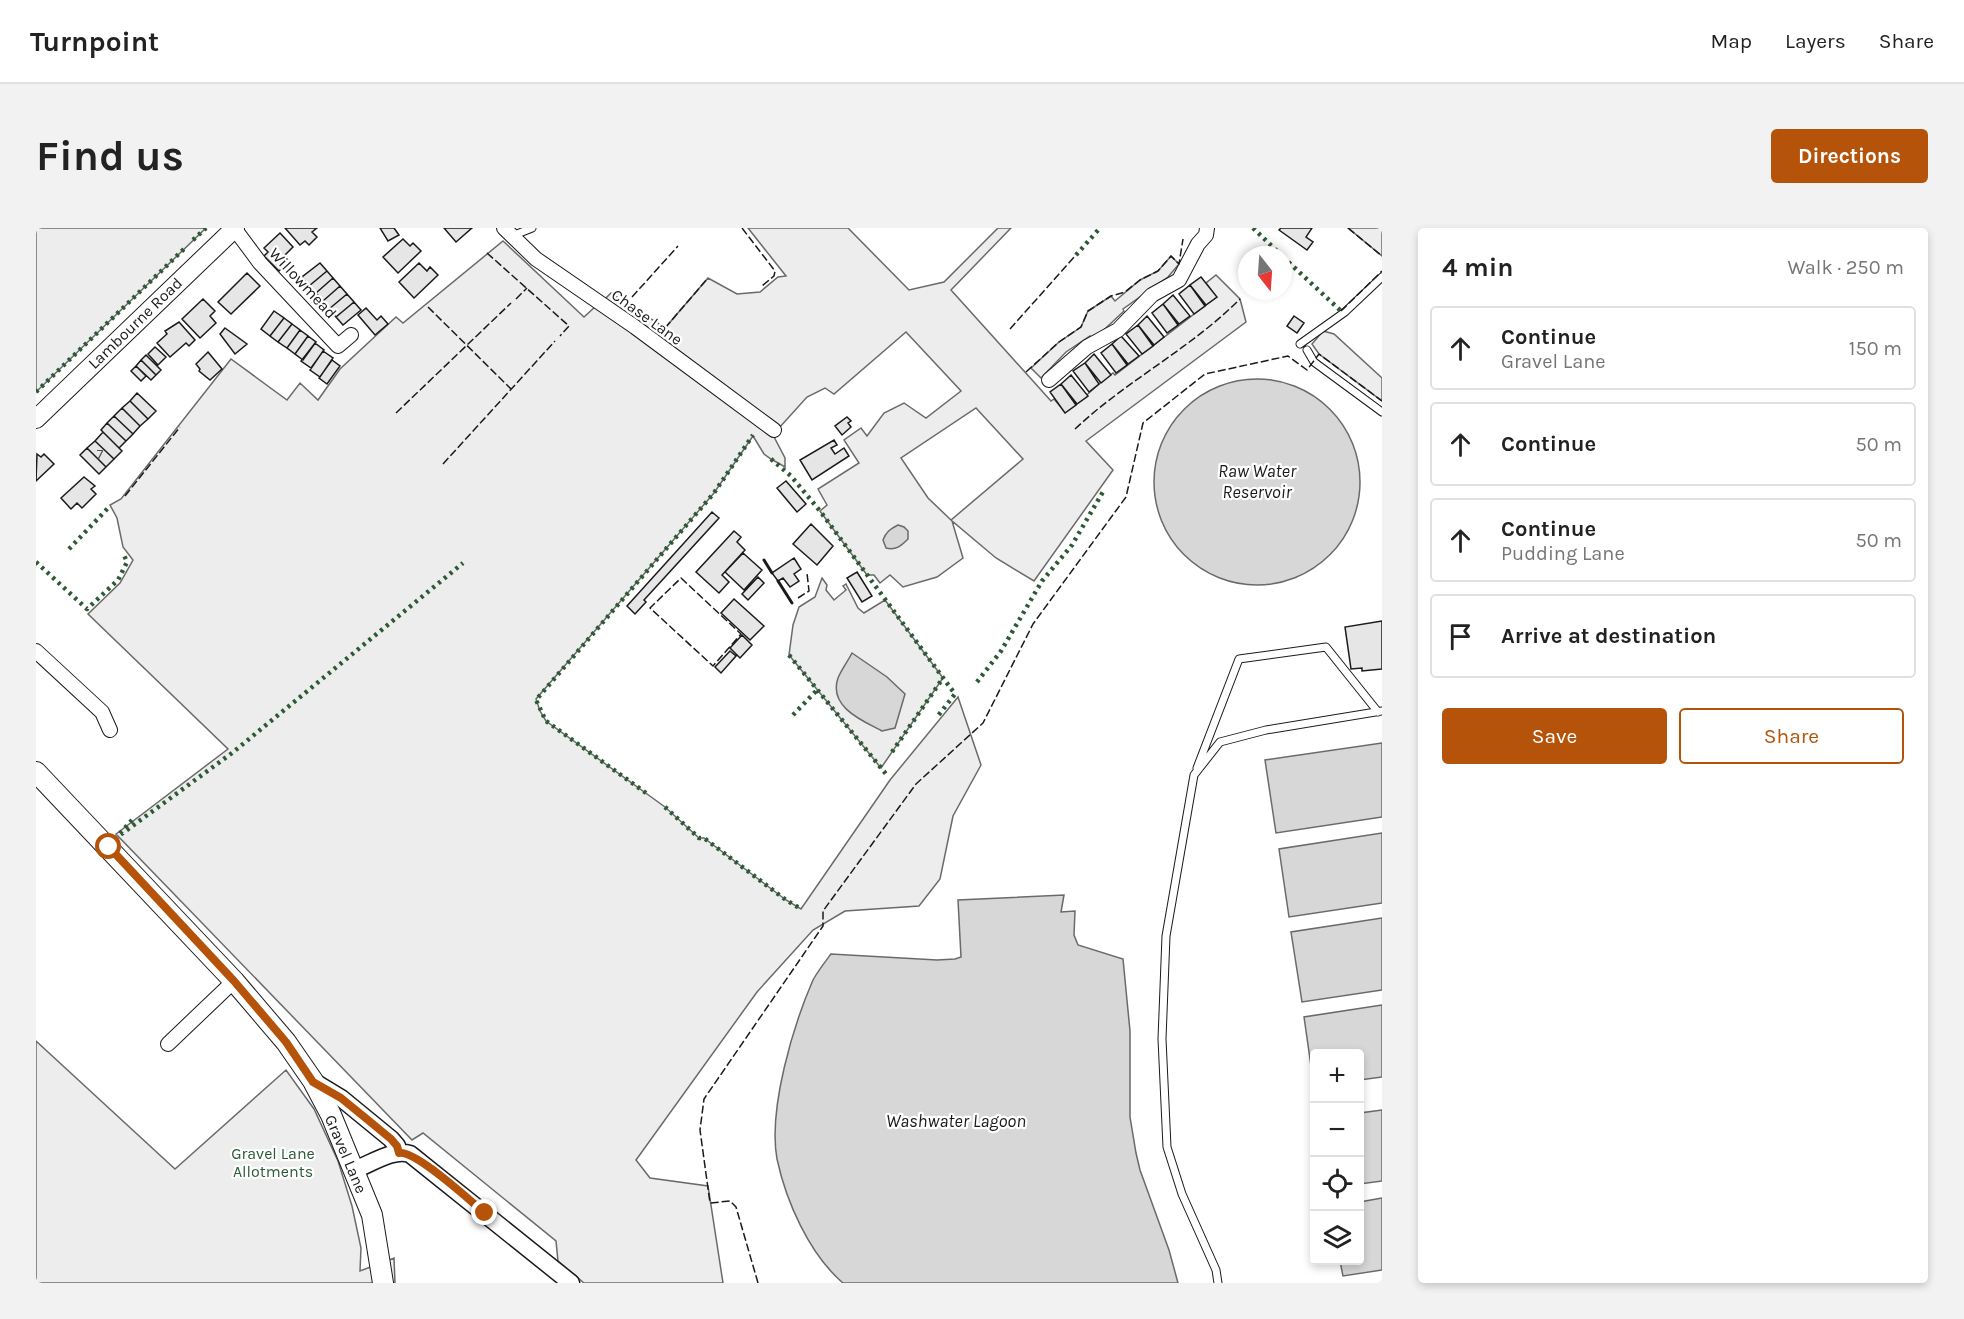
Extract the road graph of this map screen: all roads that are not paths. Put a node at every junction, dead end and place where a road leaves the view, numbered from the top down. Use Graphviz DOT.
graph roads {
  1 [pos="234,228"];
  2 [pos="532,228"];
  3 [pos="1207,228"];
  4 [pos="508,232"];
  5 [pos="1382,277"];
  6 [pos="351,335"];
  7 [pos="1300,344"];
  8 [pos="1307,350"];
  9 [pos="1049,380"];
  10 [pos="1382,412"];
  11 [pos="36,419"];
  12 [pos="774,430"];
  13 [pos="36,651"];
  14 [pos="1380,712"];
  15 [pos="110,730"];
  16 [pos="36,772"];
  17 [pos="1194,775"];
  18 [pos="234,981"];
  19 [pos="168,1044"];
  20 [pos="313,1082"];
  21 [pos="399,1153"];
  22 [pos="354,1170"];
  23 [pos="383,1283"];
  24 [pos="571,1283"];
  25 [pos="1218,1283"];
  1 -- 6 [label="street, Willowmead"];
  1 -- 11 [label="main road, Lambourne Road"];
  2 -- 4 [label="lane"];
  3 -- 9 [label="street"];
  4 -- 12 [label="street, Chase Lane"];
  5 -- 7 [label="lane"];
  8 -- 10 [label="lane"];
  13 -- 15 [label="street"];
  14 -- 17 [label="lane"];
  14 -- 17 [label="lane"];
  16 -- 18 [label="main road, Gravel Lane"];
  17 -- 25 [label="lane"];
  18 -- 19 [label="street"];
  18 -- 20 [label="main road, Gravel Lane"];
  20 -- 21 [label="street"];
  20 -- 22 [label="main road, Gravel Lane"];
  21 -- 22 [label="street"];
  21 -- 24 [label="street"];
  22 -- 23 [label="main road, Gravel Lane"];
}
